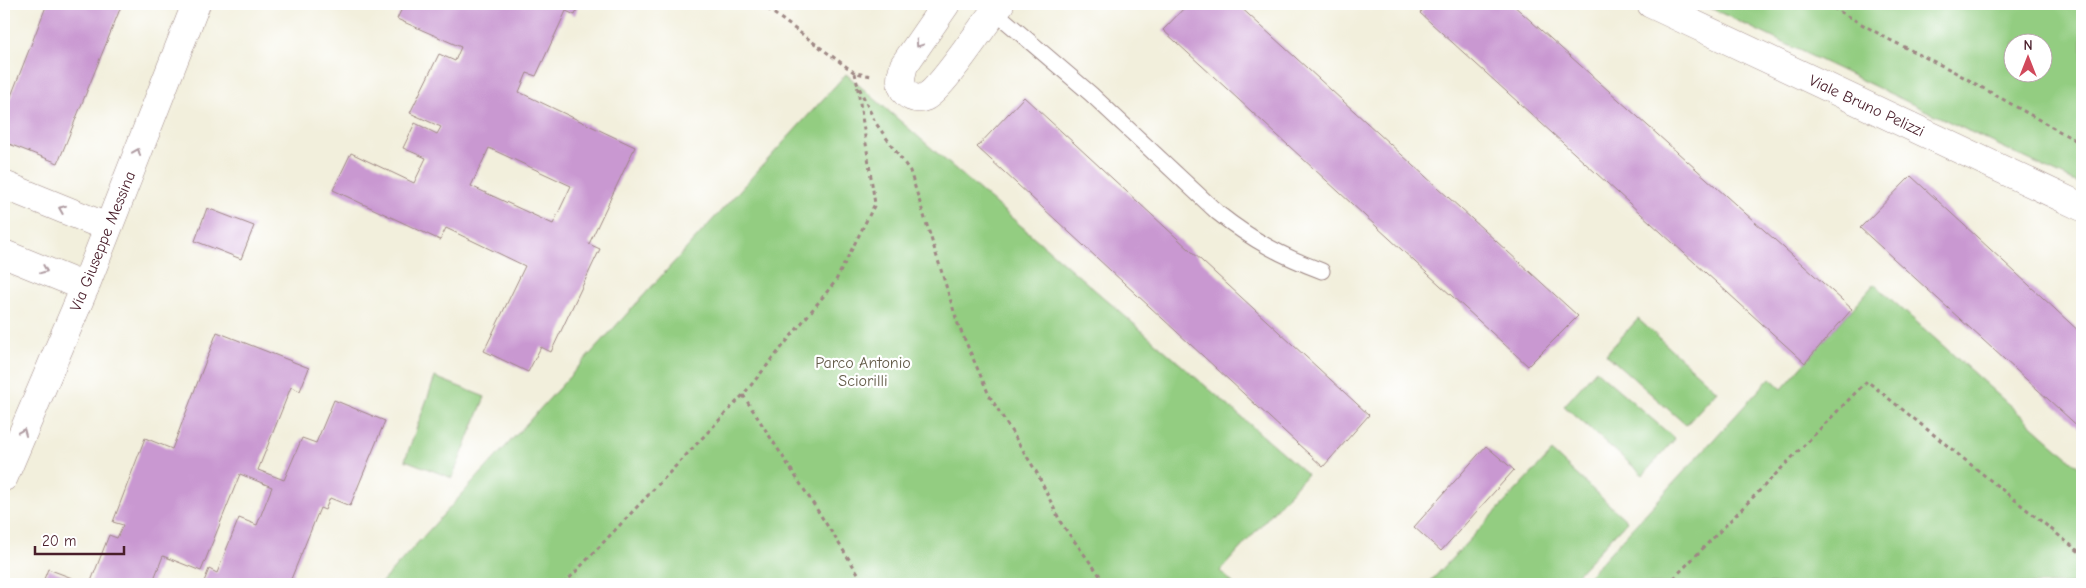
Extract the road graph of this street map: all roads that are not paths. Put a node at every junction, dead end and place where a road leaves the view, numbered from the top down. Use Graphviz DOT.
graph roads {
  1 [pos="196,4"];
  2 [pos="946,4"];
  3 [pos="1651,4"];
  4 [pos="993,6"];
  5 [pos="4,185"];
  6 [pos="2082,207"];
  7 [pos="108,227"];
  8 [pos="4,254"];
  9 [pos="1322,271"];
  10 [pos="85,287"];
  11 [pos="4,477"];
  7 -- 1 [label="street, Via Giuseppe Messina, one-way"];
  2 -- 4 [label="street, one-way"];
  3 -- 6 [label="street, Viale Bruno Pelizzi"];
  4 -- 9 [label="lane"];
  7 -- 5 [label="street, one-way"];
  7 -- 10 [label="street, Via Giuseppe Messina"];
  8 -- 10 [label="street, one-way"];
  11 -- 10 [label="street, Via Giuseppe Messina, one-way"];
}
